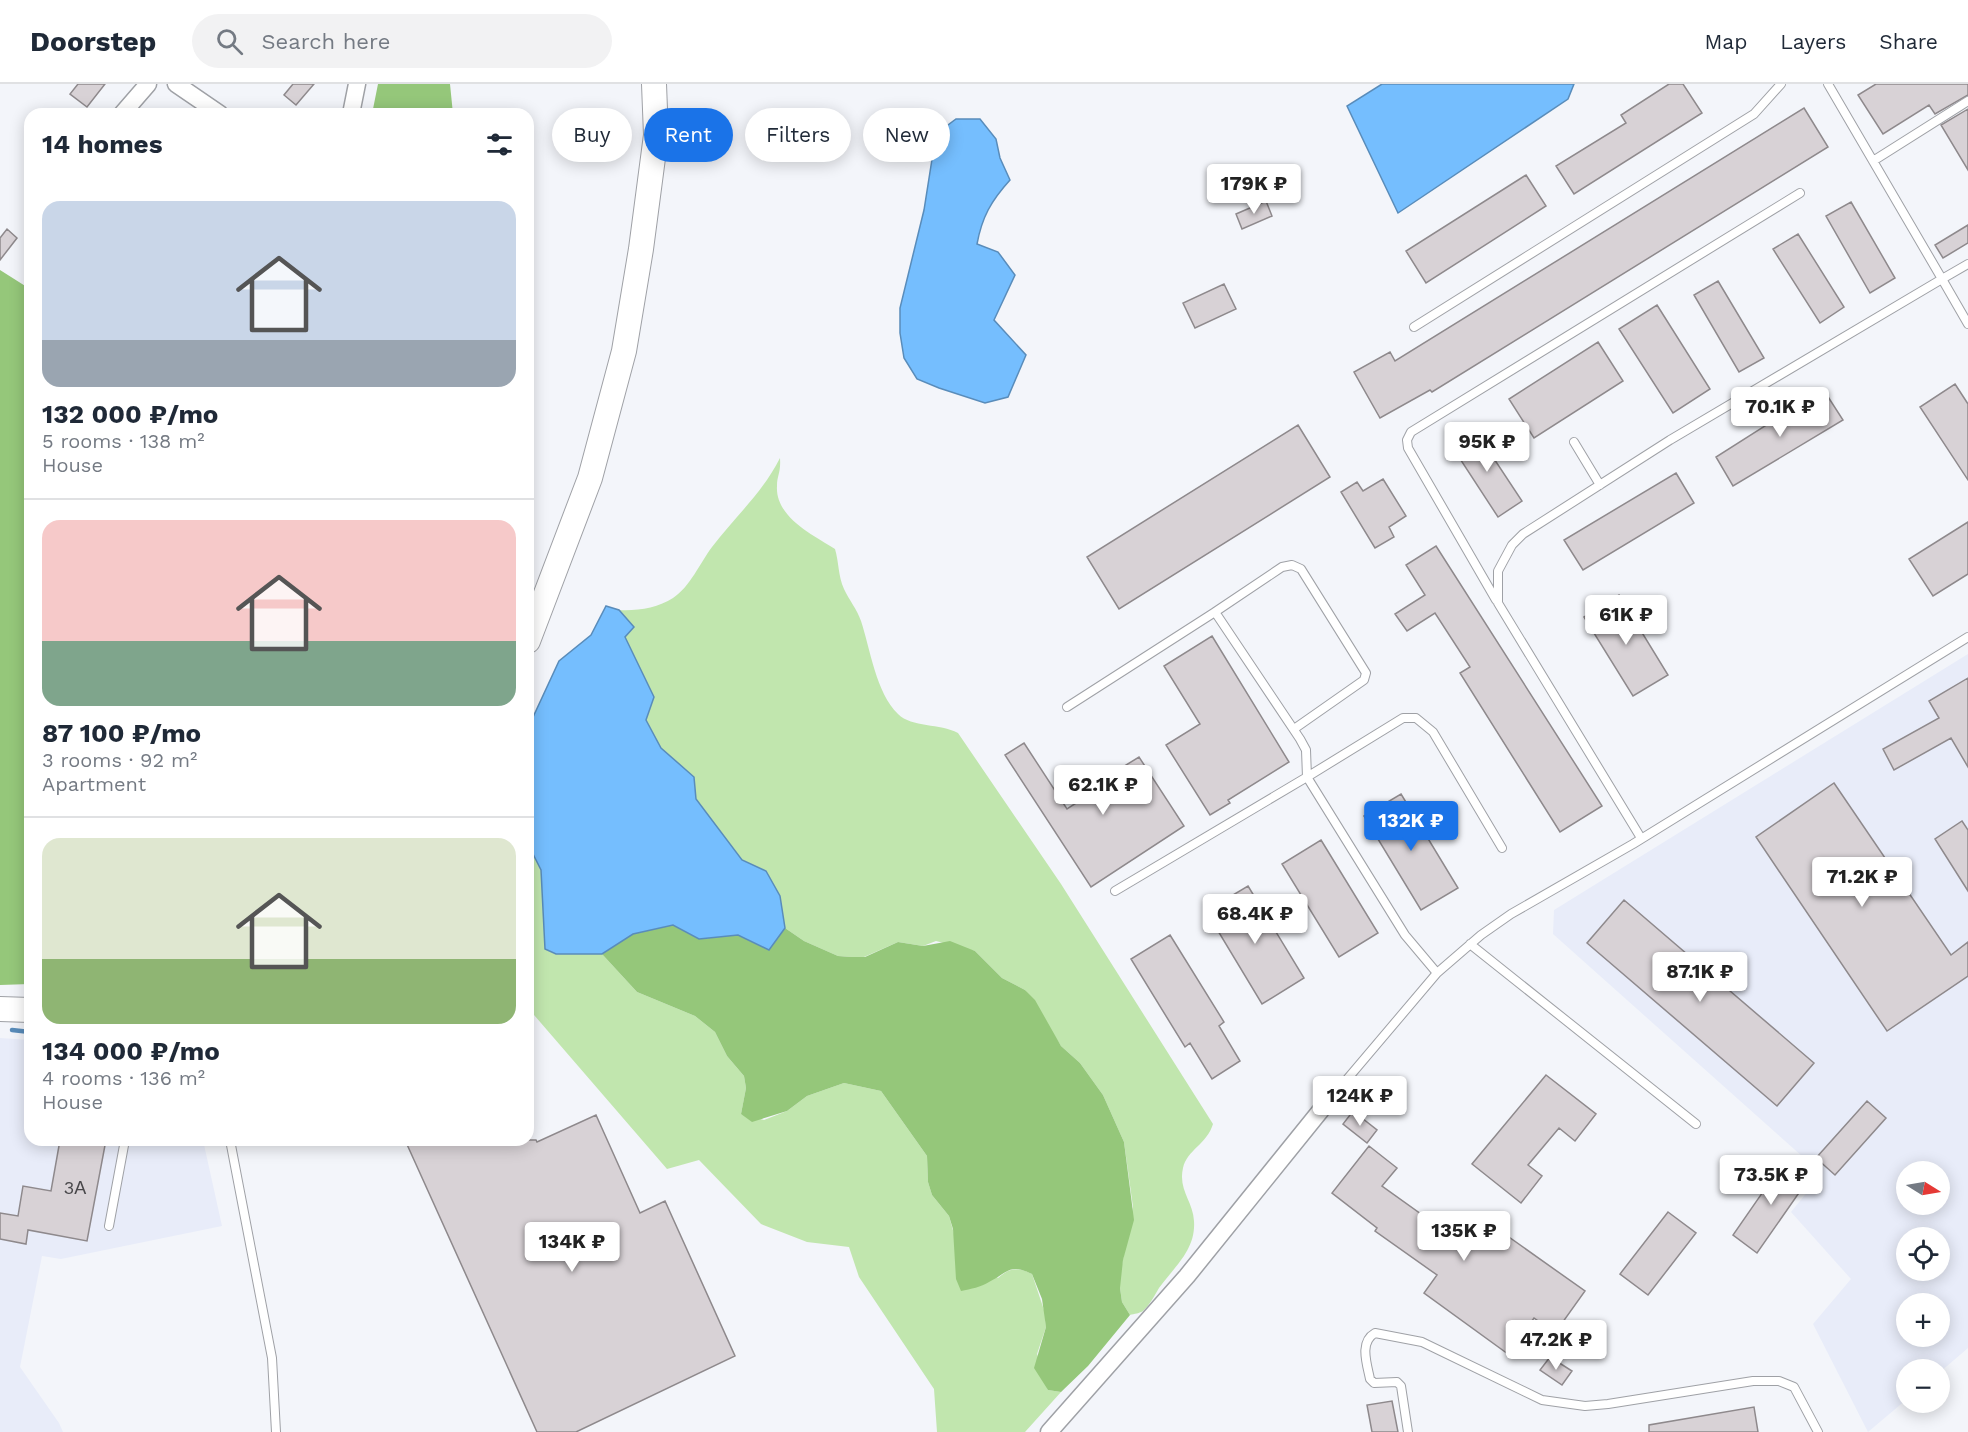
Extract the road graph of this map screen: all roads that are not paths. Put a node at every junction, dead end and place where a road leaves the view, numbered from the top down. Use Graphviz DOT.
graph roads {
  1 [pos="148,84"];
  2 [pos="176,84"];
  3 [pos="357,84"];
  4 [pos="654,84"];
  5 [pos="1781,84"];
  6 [pos="1828,84"];
  7 [pos="1968,101"];
  8 [pos="127,108"];
  9 [pos="211,108"];
  10 [pos="352,108"];
  11 [pos="1873,160"];
  12 [pos="1800,193"];
  13 [pos="1968,264"];
  14 [pos="1942,279"];
  15 [pos="1968,324"];
  16 [pos="1414,327"];
  17 [pos="1574,442"];
  18 [pos="1600,485"];
  19 [pos="1498,603"];
  20 [pos="1215,612"];
  21 [pos="534,625"];
  22 [pos="1968,637"];
  23 [pos="1067,707"];
  24 [pos="1294,729"];
  25 [pos="1307,777"];
  26 [pos="1641,838"];
  27 [pos="1502,848"];
  28 [pos="1115,891"];
  29 [pos="1470,944"];
  30 [pos="1437,973"];
  31 [pos="0,1010"];
  32 [pos="24,1011"];
  33 [pos="1321,1110"];
  34 [pos="1696,1124"];
  35 [pos="124,1146"];
  36 [pos="231,1146"];
  37 [pos="109,1227"];
  38 [pos="276,1432"];
  39 [pos="1049,1432"];
  40 [pos="1408,1432"];
  41 [pos="1818,1432"];
  1 -- 8 [label="street"];
  2 -- 9 [label="street"];
  3 -- 10 [label="street"];
  4 -- 21 [label="street"];
  5 -- 16 [label="lane"];
  6 -- 11 [label="lane"];
  7 -- 11 [label="lane"];
  11 -- 14 [label="lane"];
  12 -- 19 [label="lane"];
  13 -- 14 [label="lane"];
  14 -- 15 [label="lane"];
  14 -- 18 [label="lane"];
  17 -- 18 [label="lane"];
  18 -- 19 [label="lane"];
  19 -- 26 [label="lane"];
  20 -- 23 [label="lane"];
  20 -- 24 [label="lane"];
  20 -- 24 [label="lane"];
  22 -- 26 [label="lane"];
  24 -- 25 [label="lane"];
  25 -- 27 [label="lane"];
  25 -- 28 [label="lane"];
  25 -- 30 [label="lane"];
  26 -- 29 [label="lane"];
  29 -- 30 [label="lane"];
  29 -- 34 [label="lane"];
  30 -- 33 [label="lane"];
  31 -- 32 [label="street"];
  33 -- 39 [label="street"];
  35 -- 37 [label="lane"];
  36 -- 38 [label="lane"];
  40 -- 41 [label="lane"];
}
